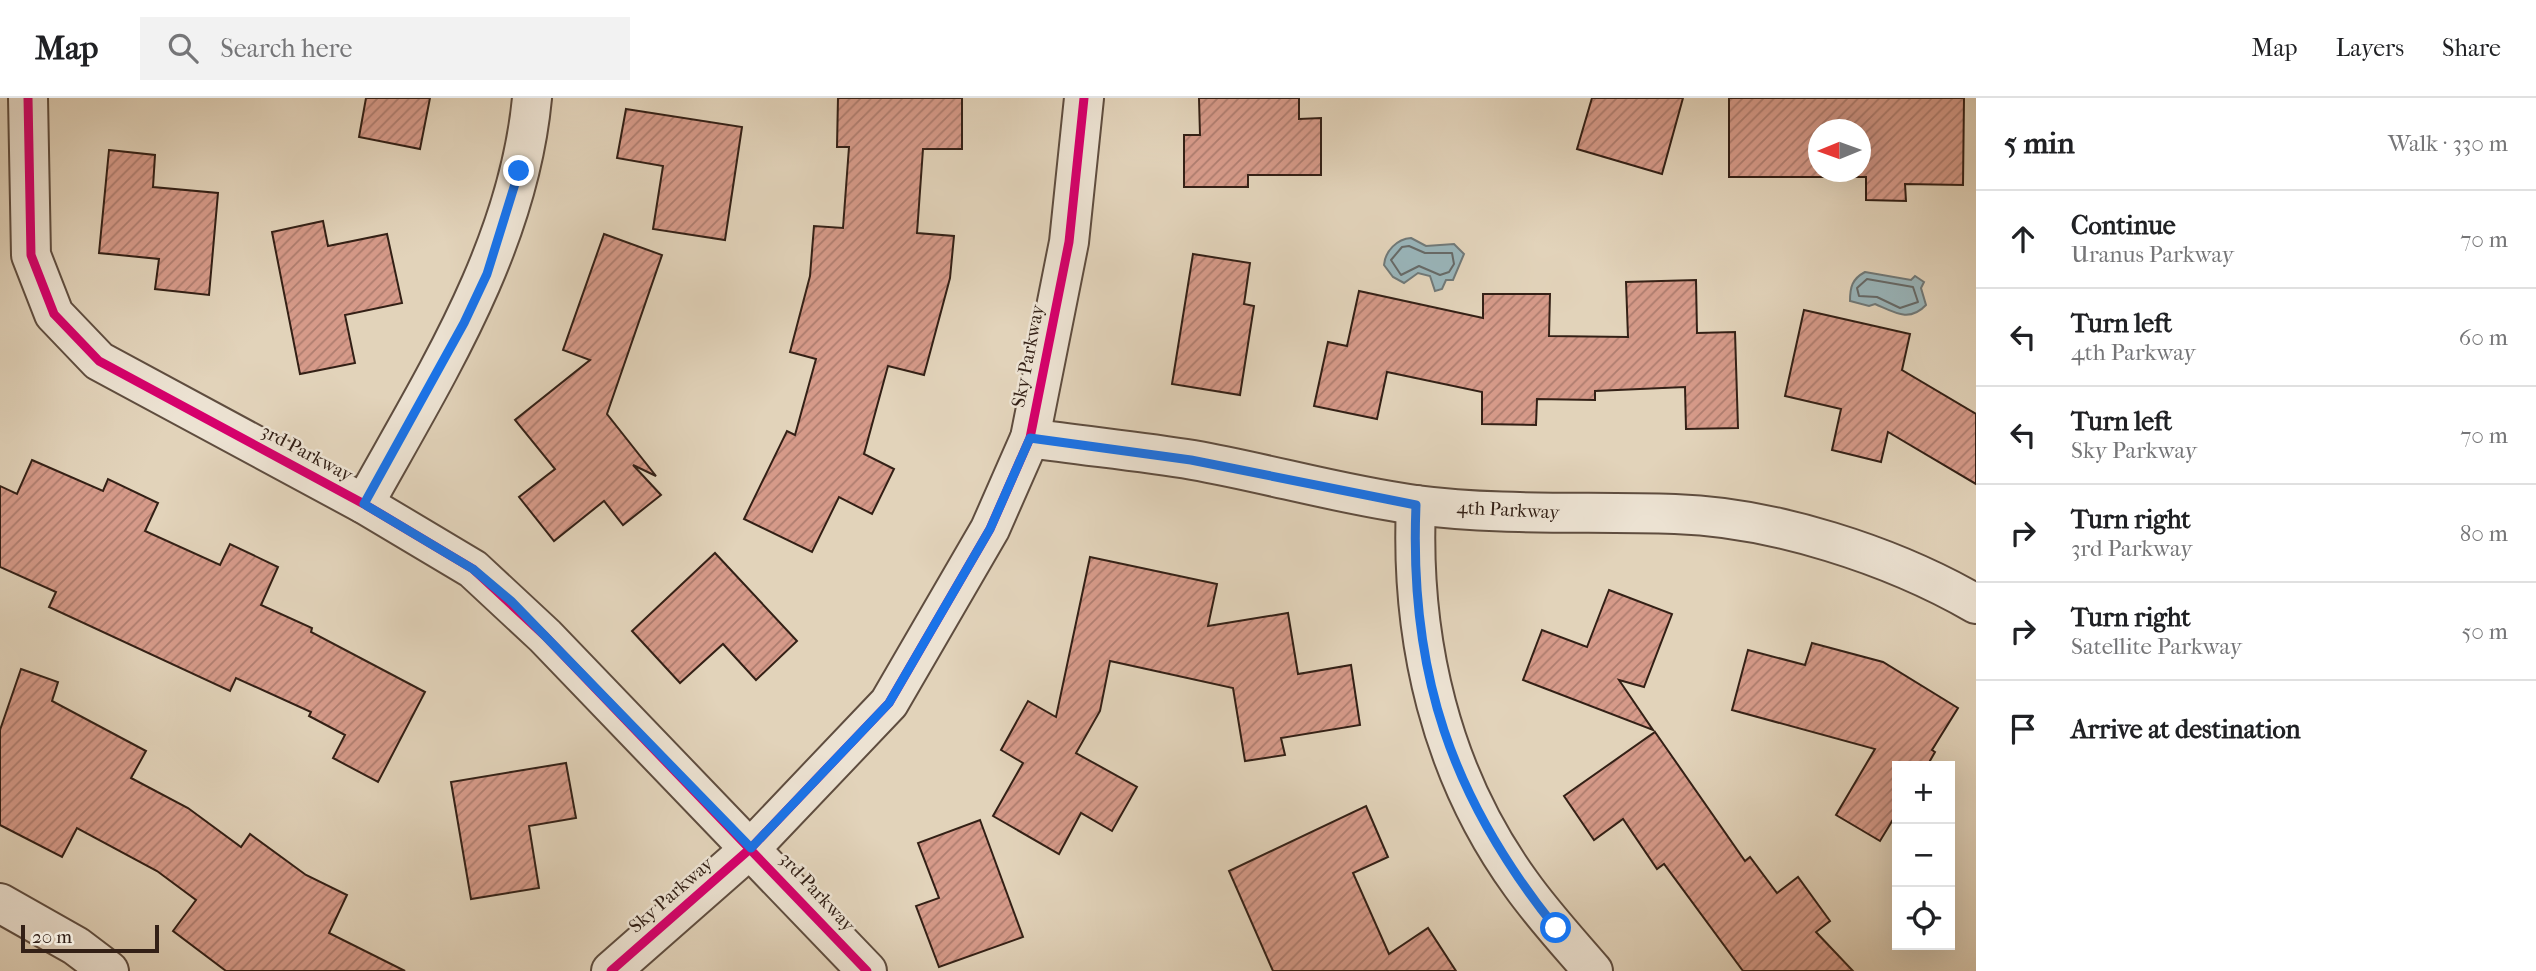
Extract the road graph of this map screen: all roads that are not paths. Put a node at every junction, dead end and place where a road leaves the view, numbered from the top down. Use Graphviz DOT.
graph roads {
  1 [pos="28,98"];
  2 [pos="532,98"];
  3 [pos="1084,98"];
  4 [pos="1030,438"];
  5 [pos="364,504"];
  6 [pos="1416,505"];
  7 [pos="1976,604"];
  8 [pos="751,848"];
  9 [pos="0,903"];
  10 [pos="109,971"];
  11 [pos="611,971"];
  12 [pos="867,971"];
  13 [pos="1593,971"];
  1 -- 5 [label="street, 3rd Parkway"];
  2 -- 5 [label="street"];
  3 -- 4 [label="street, Sky Parkway"];
  4 -- 6 [label="street, 4th Parkway"];
  4 -- 8 [label="street, Sky Parkway"];
  5 -- 8 [label="street, 3rd Parkway"];
  6 -- 7 [label="street, 4th Parkway"];
  6 -- 13 [label="street"];
  8 -- 11 [label="street, Sky Parkway"];
  8 -- 12 [label="street, 3rd Parkway"];
  9 -- 10 [label="street"];
}
